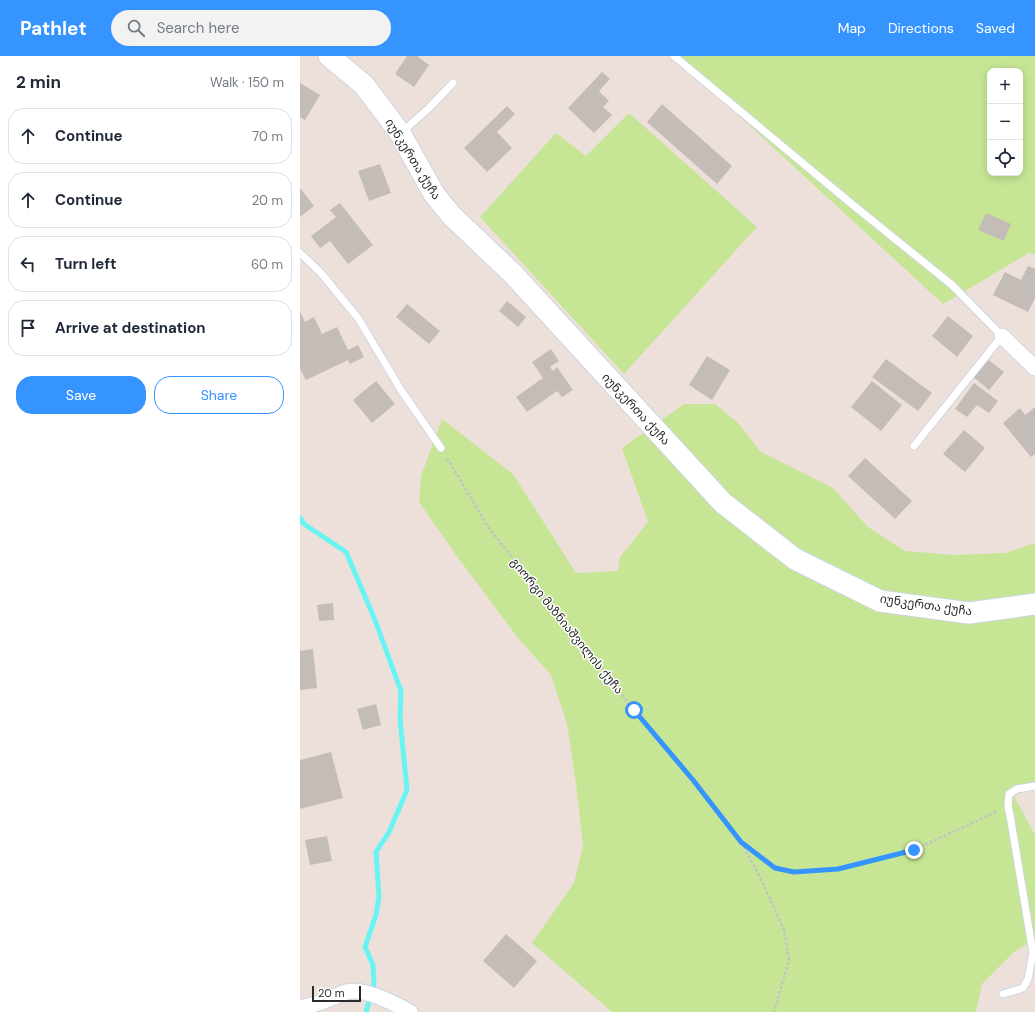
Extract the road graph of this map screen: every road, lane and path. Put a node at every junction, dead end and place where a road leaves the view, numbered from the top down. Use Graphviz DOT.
graph roads {
  1 [pos="328,56"];
  2 [pos="674,56"];
  3 [pos="453,83"];
  4 [pos="400,133"];
  5 [pos="300,253"];
  6 [pos="1002,336"];
  7 [pos="1035,368"];
  8 [pos="914,446"];
  9 [pos="441,448"];
  10 [pos="1035,604"];
  11 [pos="1035,786"];
  12 [pos="1008,806"];
  13 [pos="741,842"];
  14 [pos="1003,994"];
  15 [pos="300,1008"];
  16 [pos="404,1008"];
  17 [pos="774,1012"];
  1 -- 4 [label="main road, იუნკერთა ქუჩა"];
  2 -- 6 [label="lane"];
  3 -- 4 [label="lane"];
  4 -- 10 [label="main road, იუნკერთა ქუჩა"];
  5 -- 9 [label="lane"];
  6 -- 7 [label="street"];
  6 -- 8 [label="lane"];
  9 -- 13 [label="path, გიორგი მაზნიაშვილის ქუჩა"];
  11 -- 12 [label="lane"];
  12 -- 13 [label="path"];
  12 -- 14 [label="lane"];
  13 -- 17 [label="path, გიორგი მაზნიაშვილის ქუჩა"];
  15 -- 16 [label="street"];
}
